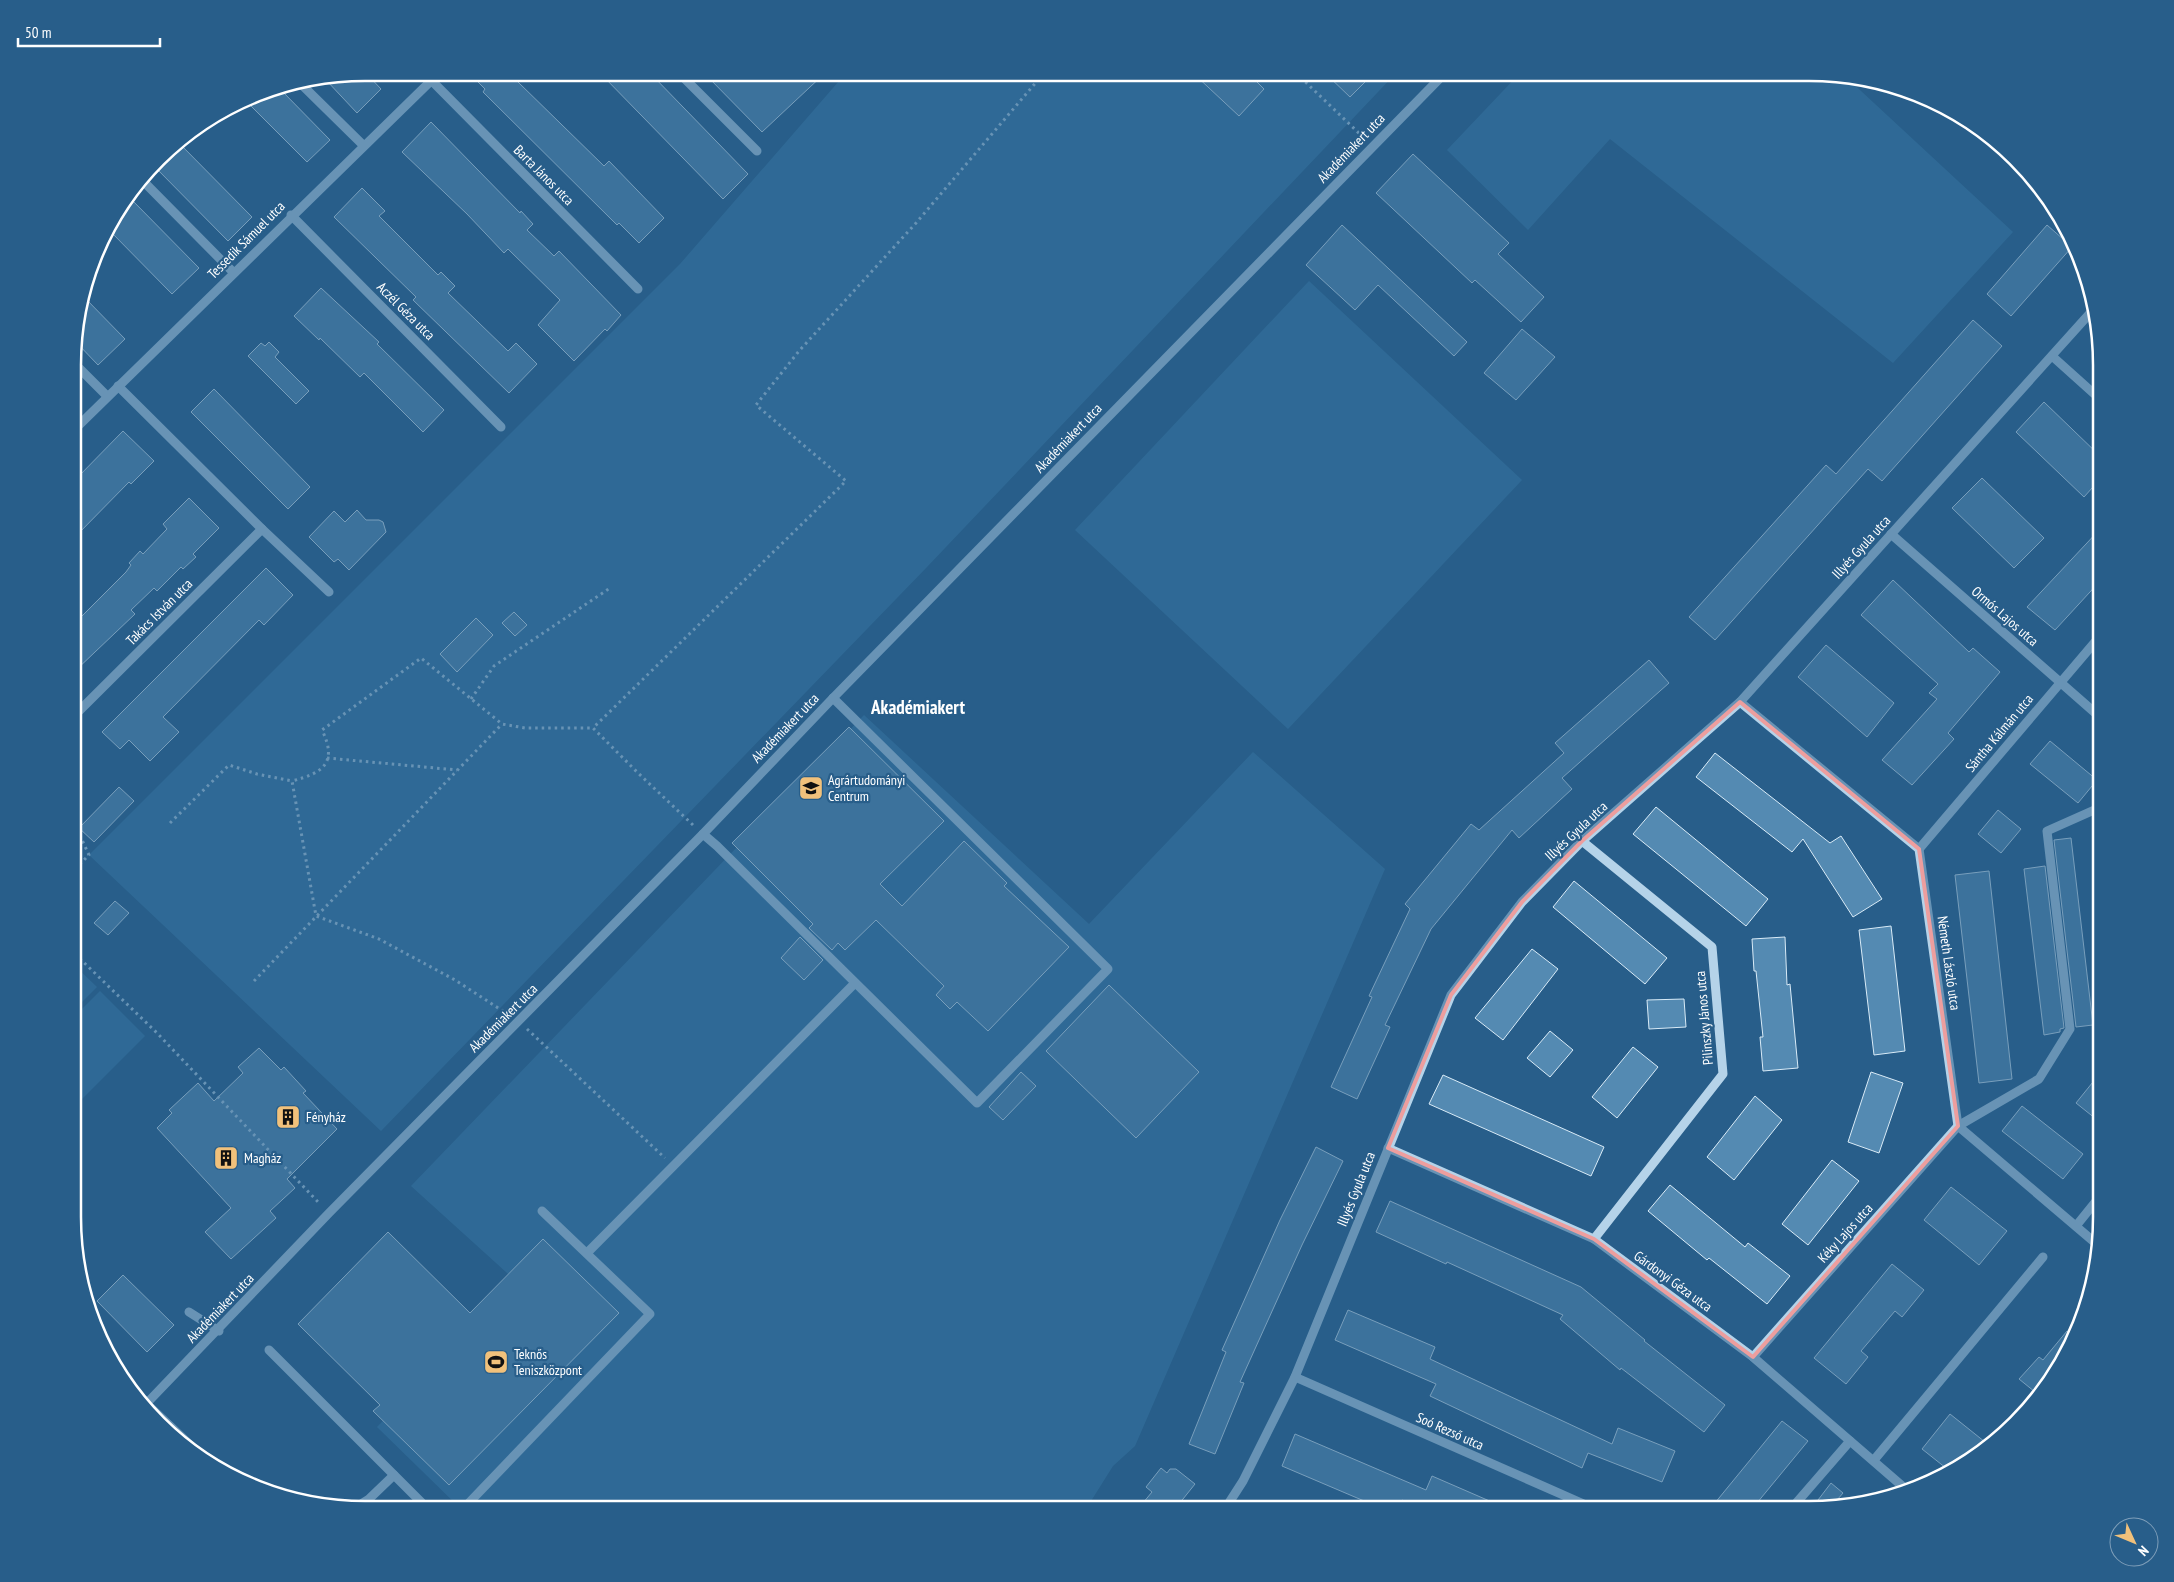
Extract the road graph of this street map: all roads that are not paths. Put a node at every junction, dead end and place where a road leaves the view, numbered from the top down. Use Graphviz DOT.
graph roads {
  1 [pos="430,81"];
  2 [pos="432,81"];
  3 [pos="687,81"];
  4 [pos="1437,81"];
  5 [pos="305,88"];
  6 [pos="363,145"];
  7 [pos="757,151"];
  8 [pos="146,184"];
  9 [pos="291,215"];
  10 [pos="233,272"];
  11 [pos="638,289"];
  12 [pos="2088,316"];
  13 [pos="2052,356"];
  14 [pos="81,370"];
  15 [pos="118,386"];
  16 [pos="2093,393"];
  17 [pos="107,396"];
  18 [pos="81,422"];
  19 [pos="501,427"];
  20 [pos="262,529"];
  21 [pos="1891,534"];
  22 [pos="328,592"];
  23 [pos="2093,644"];
  24 [pos="2060,682"];
  25 [pos="833,698"];
  26 [pos="1740,702"];
  27 [pos="81,709"];
  28 [pos="2093,711"];
  29 [pos="2093,811"];
  30 [pos="703,834"];
  31 [pos="1582,841"];
  32 [pos="1919,849"];
  33 [pos="856,983"];
  34 [pos="1958,1126"];
  35 [pos="1388,1148"];
  36 [pos="2093,1205"];
  37 [pos="542,1211"];
  38 [pos="2076,1226"];
  39 [pos="1594,1239"];
  40 [pos="2092,1240"];
  41 [pos="587,1254"];
  42 [pos="2044,1257"];
  43 [pos="190,1312"];
  44 [pos="219,1330"];
  45 [pos="269,1350"];
  46 [pos="1753,1357"];
  47 [pos="1295,1377"];
  48 [pos="149,1401"];
  49 [pos="1850,1441"];
  50 [pos="1874,1460"];
  51 [pos="394,1474"];
  52 [pos="1902,1485"];
  53 [pos="369,1499"];
  54 [pos="366,1501"];
  55 [pos="420,1501"];
  56 [pos="471,1501"];
  57 [pos="1231,1501"];
  58 [pos="1576,1501"];
  59 [pos="1799,1501"];
  1 -- 6 [label="street, Tessedik Sámuel utca"];
  2 -- 11 [label="street, Barta János utca"];
  3 -- 7 [label="street"];
  4 -- 25 [label="street, Akadémiakert utca"];
  5 -- 6 [label="street"];
  6 -- 9 [label="street, Tessedik Sámuel utca"];
  8 -- 10 [label="street"];
  9 -- 10 [label="street, Tessedik Sámuel utca"];
  9 -- 19 [label="street, Aczél Géza utca"];
  10 -- 15 [label="street, Tessedik Sámuel utca"];
  12 -- 13 [label="street, Illyés Gyula utca"];
  13 -- 16 [label="street"];
  13 -- 21 [label="street, Illyés Gyula utca"];
  14 -- 17 [label="street"];
  15 -- 17 [label="street, Tessedik Sámuel utca"];
  15 -- 20 [label="street"];
  17 -- 18 [label="street, Tessedik Sámuel utca"];
  20 -- 22 [label="street"];
  20 -- 27 [label="street, Takács István utca"];
  21 -- 24 [label="street, Ormós Lajos utca"];
  21 -- 26 [label="street, Illyés Gyula utca"];
  23 -- 24 [label="street, Sántha Kálmán utca"];
  24 -- 28 [label="street, Ormós Lajos utca"];
  24 -- 32 [label="street, Sántha Kálmán utca"];
  25 -- 30 [label="street, Akadémiakert utca"];
  25 -- 33 [label="street"];
  26 -- 31 [label="street, Illyés Gyula utca"];
  26 -- 32 [label="street"];
  29 -- 34 [label="street, Kéky Lajos utca"];
  30 -- 33 [label="street"];
  30 -- 44 [label="street, Akadémiakert utca"];
  31 -- 35 [label="street, Illyés Gyula utca"];
  31 -- 39 [label="street, Pilinszky János utca"];
  32 -- 34 [label="street, Németh László utca"];
  33 -- 41 [label="street"];
  34 -- 38 [label="street"];
  34 -- 46 [label="street, Kéky Lajos utca"];
  35 -- 39 [label="street, Gárdonyi Géza utca"];
  35 -- 47 [label="street, Illyés Gyula utca"];
  36 -- 38 [label="street"];
  37 -- 41 [label="street"];
  38 -- 40 [label="street"];
  39 -- 46 [label="street, Gárdonyi Géza utca"];
  41 -- 56 [label="street"];
  42 -- 50 [label="street"];
  43 -- 44 [label="street"];
  44 -- 48 [label="street, Akadémiakert utca"];
  45 -- 51 [label="street"];
  46 -- 49 [label="street, Gárdonyi Géza utca"];
  47 -- 57 [label="street, Illyés Gyula utca"];
  47 -- 58 [label="street, Soó Rezső utca"];
  49 -- 50 [label="street, Gárdonyi Géza utca"];
  49 -- 59 [label="street"];
  50 -- 52 [label="street, Gárdonyi Géza utca"];
  51 -- 53 [label="street"];
  51 -- 55 [label="street"];
  53 -- 54 [label="street"];
}
